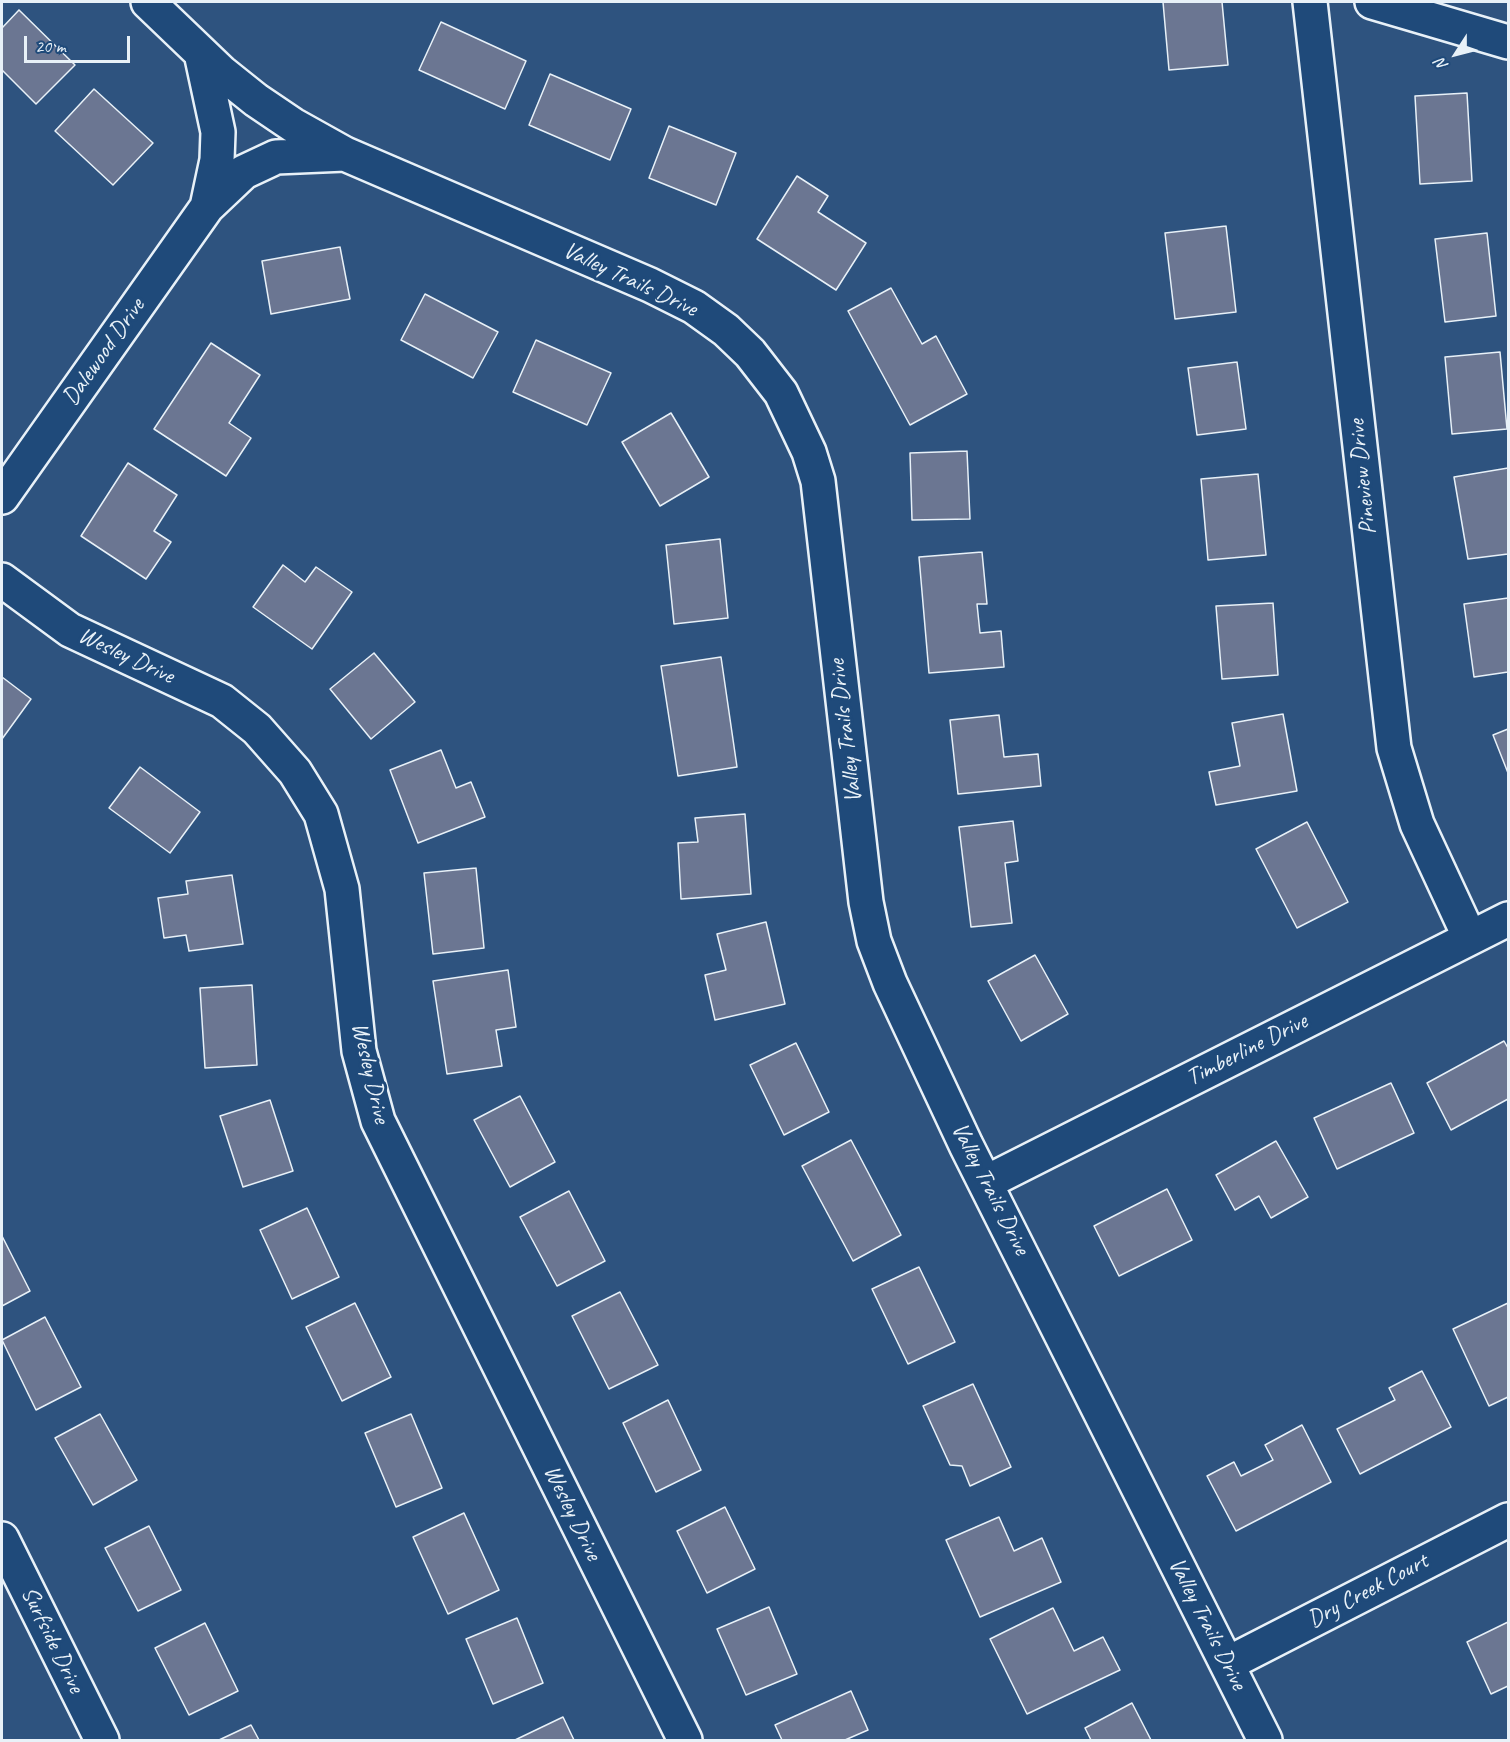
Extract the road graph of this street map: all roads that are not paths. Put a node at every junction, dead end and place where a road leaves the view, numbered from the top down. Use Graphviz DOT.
graph roads {
  1 [pos="148,2"];
  2 [pos="1310,2"];
  3 [pos="1372,2"];
  4 [pos="1509,42"];
  5 [pos="201,53"];
  6 [pos="345,154"];
  7 [pos="207,207"];
  8 [pos="2,497"];
  9 [pos="2,580"];
  10 [pos="1509,919"];
  11 [pos="1470,938"];
  12 [pos="987,1182"];
  13 [pos="1509,1520"];
  14 [pos="2,1539"];
  15 [pos="1227,1664"];
  16 [pos="102,1740"];
  17 [pos="685,1740"];
  18 [pos="1265,1740"];
  1 -- 5 [label="street, Valley Trails Drive"];
  2 -- 11 [label="street, Pineview Drive"];
  3 -- 4 [label="street"];
  5 -- 6 [label="street, Valley Trails Drive"];
  5 -- 7 [label="street, Dalewood Drive"];
  6 -- 7 [label="street, Dalewood Drive"];
  6 -- 12 [label="street, Valley Trails Drive"];
  7 -- 8 [label="street, Dalewood Drive"];
  9 -- 17 [label="street, Wesley Drive"];
  10 -- 11 [label="street, Timberline Drive"];
  11 -- 12 [label="street, Timberline Drive"];
  12 -- 15 [label="street, Valley Trails Drive"];
  13 -- 15 [label="street, Dry Creek Court"];
  14 -- 16 [label="street, Surfside Drive"];
  15 -- 18 [label="street, Valley Trails Drive"];
}
